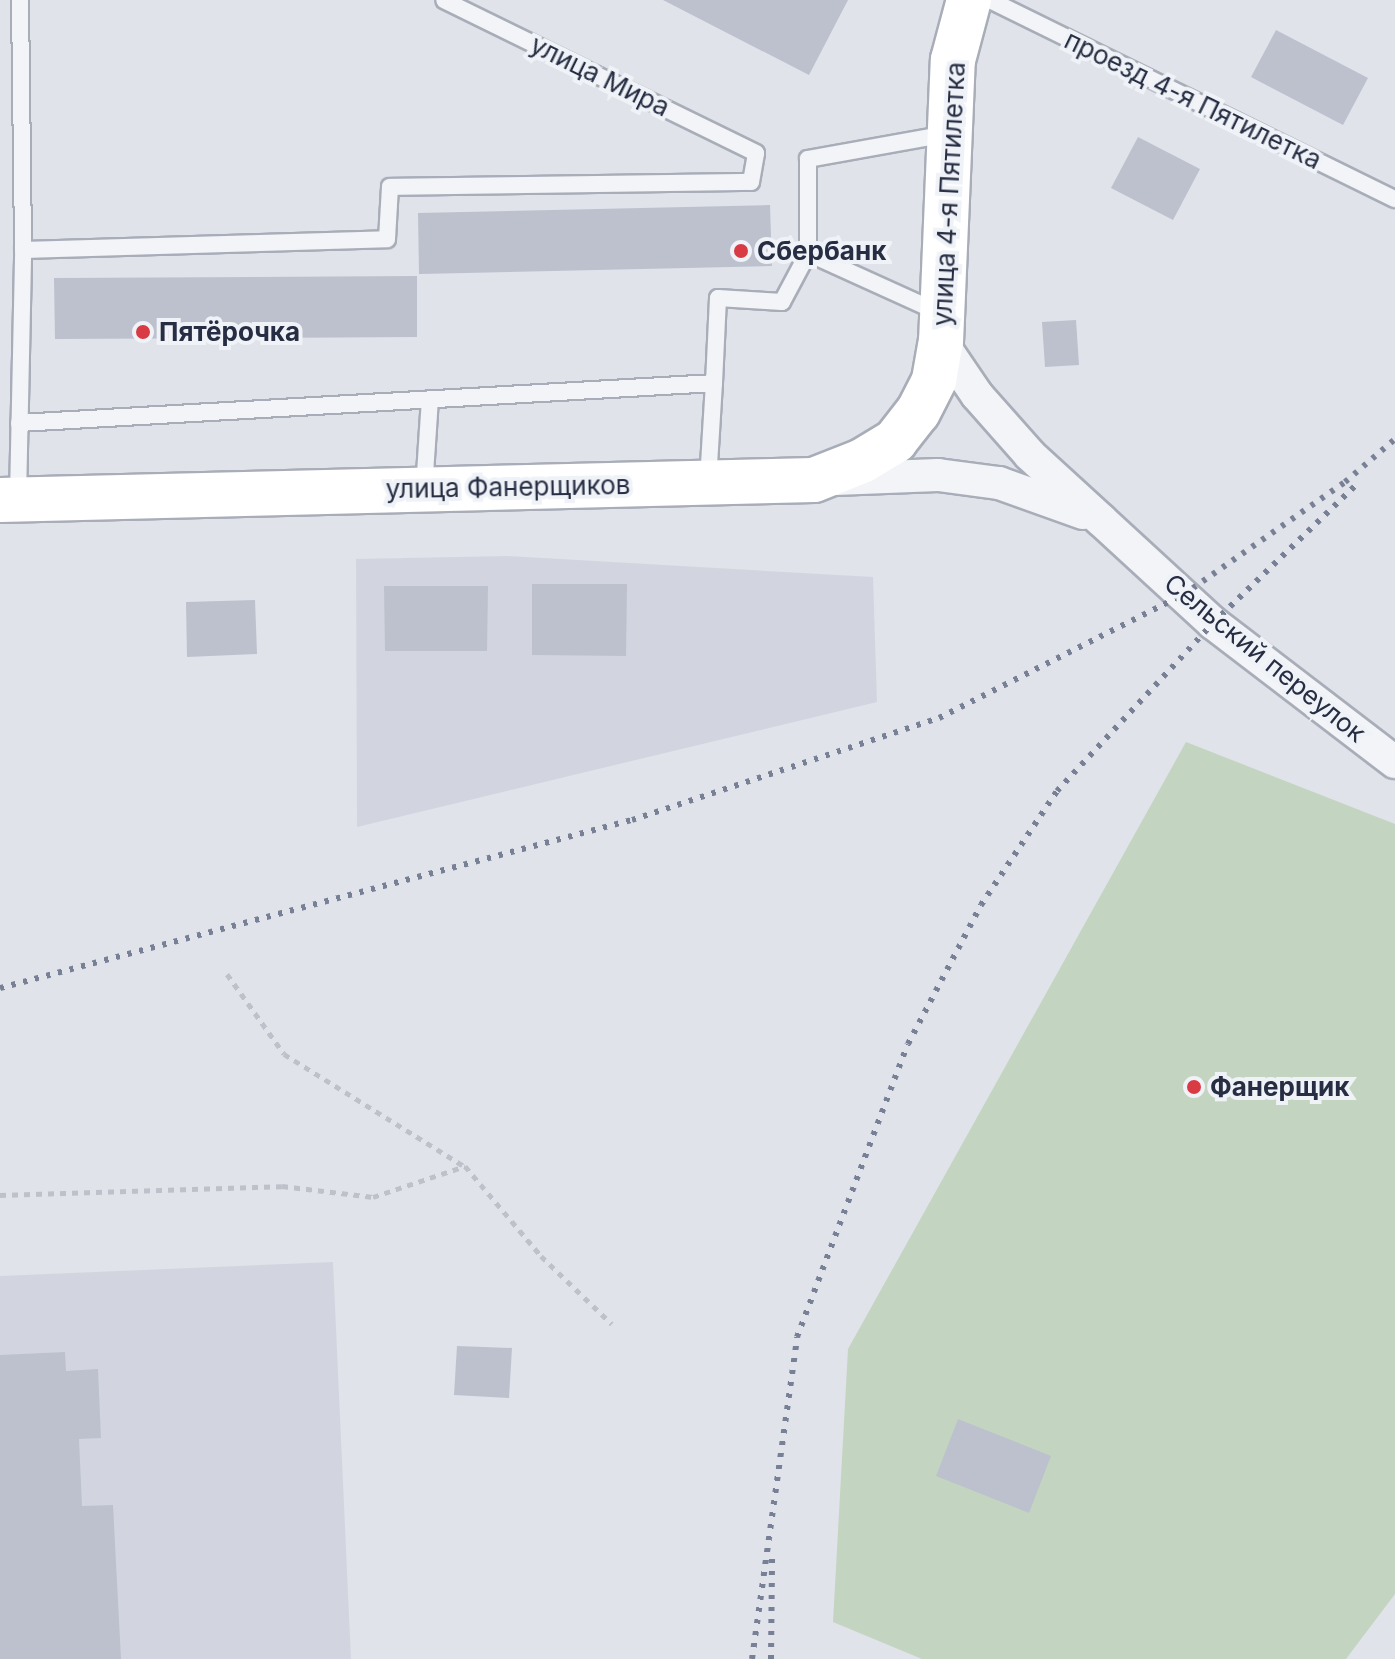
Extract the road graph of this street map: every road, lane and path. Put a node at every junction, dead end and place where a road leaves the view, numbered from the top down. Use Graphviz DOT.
graph roads {
  1 [pos="20,0"];
  2 [pos="969,0"];
  3 [pos="990,0"];
  4 [pos="451,1"];
  5 [pos="949,134"];
  6 [pos="1395,199"];
  7 [pos="23,250"];
  8 [pos="808,253"];
  9 [pos="942,328"];
  10 [pos="714,383"];
  11 [pos="430,399"];
  12 [pos="19,423"];
  13 [pos="814,480"];
  14 [pos="708,483"];
  15 [pos="424,490"];
  16 [pos="9,500"];
  17 [pos="1101,520"];
  18 [pos="1395,762"];
  19 [pos="227,974"];
  20 [pos="465,1166"];
  21 [pos="0,1195"];
  22 [pos="612,1324"];
  1 -- 7 [label="lane"];
  2 -- 5 [label="main road, улица 4-я Пятилетка"];
  3 -- 6 [label="lane, проезд 4-я Пятилетка"];
  4 -- 7 [label="lane, улица Мира"];
  5 -- 8 [label="lane"];
  5 -- 9 [label="main road, улица 4-я Пятилетка"];
  7 -- 12 [label="lane"];
  8 -- 9 [label="lane"];
  8 -- 10 [label="lane"];
  9 -- 13 [label="main road, улица Фанерщиков"];
  9 -- 17 [label="street, Сельский переулок"];
  10 -- 11 [label="lane"];
  10 -- 14 [label="lane"];
  11 -- 12 [label="lane"];
  11 -- 15 [label="lane"];
  12 -- 16 [label="lane"];
  13 -- 14 [label="main road, улица Фанерщиков"];
  13 -- 17 [label="street, Сельский переулок"];
  14 -- 15 [label="main road, улица Фанерщиков"];
  15 -- 16 [label="main road, улица Фанерщиков"];
  17 -- 18 [label="street, Сельский переулок"];
  19 -- 20 [label="path"];
  20 -- 21 [label="path"];
  20 -- 22 [label="path"];
}
